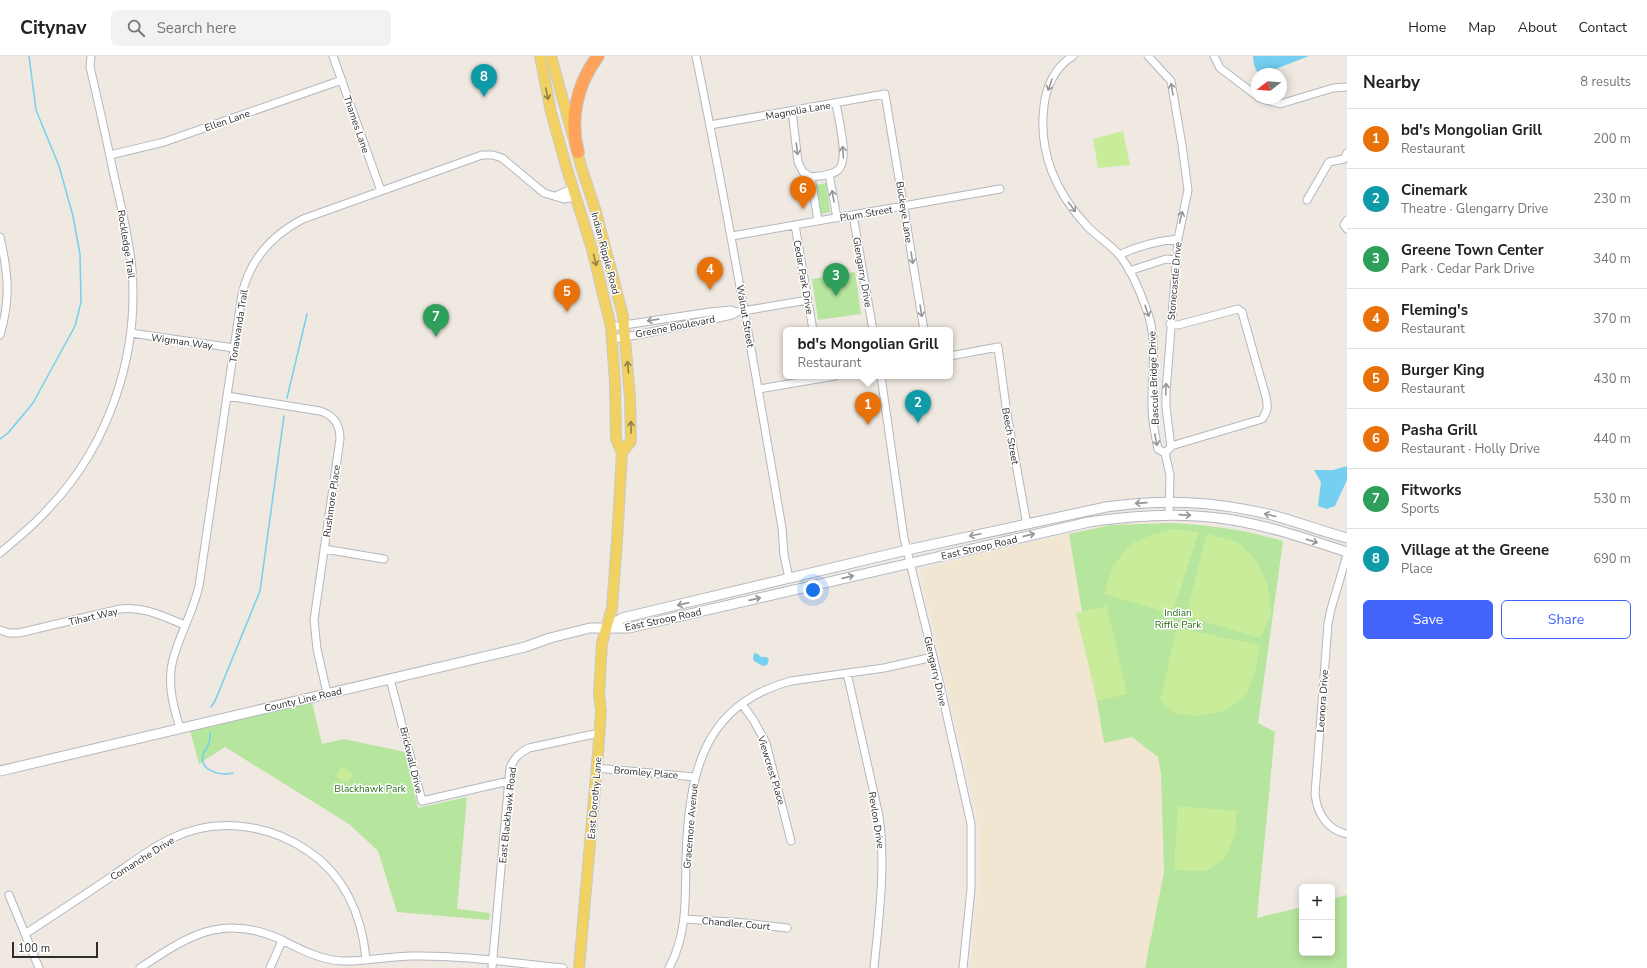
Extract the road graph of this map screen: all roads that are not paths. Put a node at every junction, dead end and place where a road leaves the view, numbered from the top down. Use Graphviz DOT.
graph roads {
  1 [pos="91,56"];
  2 [pos="333,56"];
  3 [pos="540,56"];
  4 [pos="551,56"];
  5 [pos="598,56"];
  6 [pos="696,56"];
  7 [pos="1074,56"];
  8 [pos="1148,56"];
  9 [pos="1214,56"];
  10 [pos="342,80"];
  11 [pos="1347,87"];
  12 [pos="1251,91"];
  13 [pos="885,94"];
  14 [pos="1287,102"];
  15 [pos="836,103"];
  16 [pos="792,111"];
  17 [pos="710,125"];
  18 [pos="578,152"];
  19 [pos="110,155"];
  20 [pos="1346,158"];
  21 [pos="829,174"];
  22 [pos="811,177"];
  23 [pos="1000,189"];
  24 [pos="381,191"];
  25 [pos="574,192"];
  26 [pos="1307,200"];
  27 [pos="904,206"];
  28 [pos="596,212"];
  29 [pos="853,215"];
  30 [pos="837,218"];
  31 [pos="1347,220"];
  32 [pos="818,221"];
  33 [pos="795,225"];
  34 [pos="1347,229"];
  35 [pos="732,236"];
  36 [pos="0,237"];
  37 [pos="1178,239"];
  38 [pos="1119,255"];
  39 [pos="1176,260"];
  40 [pos="1129,271"];
  41 [pos="808,300"];
  42 [pos="745,310"];
  43 [pos="737,312"];
  44 [pos="1170,324"];
  45 [pos="624,325"];
  46 [pos="611,327"];
  47 [pos="812,327"];
  48 [pos="872,327"];
  49 [pos="924,327"];
  50 [pos="131,333"];
  51 [pos="0,335"];
  52 [pos="625,336"];
  53 [pos="613,338"];
  54 [pos="234,348"];
  55 [pos="953,355"];
  56 [pos="811,379"];
  57 [pos="881,379"];
  58 [pos="759,389"];
  59 [pos="227,396"];
  60 [pos="1170,446"];
  61 [pos="622,453"];
  62 [pos="1165,453"];
  63 [pos="1169,501"];
  64 [pos="1169,514"];
  65 [pos="1027,524"];
  66 [pos="1347,538"];
  67 [pos="324,550"];
  68 [pos="907,550"];
  69 [pos="1347,552"];
  70 [pos="0,553"];
  71 [pos="1347,555"];
  72 [pos="384,559"];
  73 [pos="910,563"];
  74 [pos="789,578"];
  75 [pos="739,590"];
  76 [pos="698,600"];
  77 [pos="713,609"];
  78 [pos="185,625"];
  79 [pos="606,628"];
  80 [pos="0,630"];
  81 [pos="933,657"];
  82 [pos="846,674"];
  83 [pos="390,679"];
  84 [pos="327,693"];
  85 [pos="742,704"];
  86 [pos="180,728"];
  87 [pos="599,733"];
  88 [pos="596,768"];
  89 [pos="0,771"];
  90 [pos="695,777"];
  91 [pos="509,781"];
  92 [pos="1347,834"];
  93 [pos="791,841"];
  94 [pos="9,895"];
  95 [pos="685,918"];
  96 [pos="787,928"];
  97 [pos="25,934"];
  98 [pos="282,940"];
  99 [pos="366,959"];
  100 [pos="492,965"];
  101 [pos="39,968"];
  102 [pos="140,968"];
  103 [pos="270,968"];
  104 [pos="563,968"];
  105 [pos="579,968"];
  106 [pos="669,968"];
  107 [pos="874,968"];
  108 [pos="963,968"];
  1 -- 19 [label="street, Rockledge Trail"];
  2 -- 10 [label="street, Thames Lane"];
  3 -- 25 [label="main road, Indian Ripple Road, one-way"];
  4 -- 18 [label="main road, Indian Ripple Road"];
  5 -- 18 [label="highway"];
  6 -- 17 [label="street, Walnut Street"];
  7 -- 38 [label="street, Bascule Bridge Drive, one-way"];
  37 -- 8 [label="street, Stonecastle Drive, one-way"];
  9 -- 12 [label="street"];
  10 -- 19 [label="street, Ellen Lane"];
  10 -- 24 [label="street, Thames Lane"];
  11 -- 14 [label="street"];
  13 -- 15 [label="street, Magnolia Lane"];
  13 -- 27 [label="street, Buckeye Lane"];
  15 -- 16 [label="street, Magnolia Lane"];
  21 -- 15 [label="street, one-way"];
  16 -- 17 [label="street, Magnolia Lane"];
  16 -- 22 [label="street, one-way"];
  17 -- 35 [label="street, Walnut Street"];
  18 -- 28 [label="main road, Indian Ripple Road"];
  19 -- 50 [label="street, Rockledge Trail"];
  20 -- 26 [label="street"];
  21 -- 22 [label="street"];
  30 -- 21 [label="street, one-way"];
  22 -- 32 [label="street"];
  23 -- 27 [label="street, Plum Street"];
  24 -- 25 [label="street, Tonawanda Trail"];
  24 -- 54 [label="street, Tonawanda Trail"];
  25 -- 28 [label="main road"];
  25 -- 46 [label="main road, Indian Ripple Road, one-way"];
  27 -- 29 [label="street, Plum Street"];
  27 -- 49 [label="street, Buckeye Lane, one-way"];
  28 -- 45 [label="main road, Indian Ripple Road"];
  29 -- 30 [label="street, Plum Street"];
  29 -- 48 [label="street, Glengarry Drive"];
  30 -- 32 [label="street, Plum Street"];
  31 -- 34 [label="street"];
  32 -- 33 [label="street, Plum Street"];
  33 -- 35 [label="street, Plum Street"];
  33 -- 41 [label="street, Cedar Park Drive"];
  35 -- 42 [label="street, Walnut Street"];
  36 -- 51 [label="street"];
  37 -- 38 [label="street"];
  37 -- 39 [label="street, Stonecastle Drive"];
  38 -- 40 [label="street, Bascule Bridge Drive"];
  39 -- 40 [label="street"];
  39 -- 44 [label="street, Stonecastle Drive"];
  40 -- 62 [label="street, Bascule Bridge Drive, one-way"];
  41 -- 42 [label="street, Greene Boulevard"];
  41 -- 47 [label="street, Cedar Park Drive"];
  42 -- 43 [label="street, Greene Boulevard"];
  42 -- 58 [label="street, Walnut Street"];
  43 -- 45 [label="street, Greene Boulevard, one-way"];
  43 -- 52 [label="street, Greene Boulevard"];
  60 -- 44 [label="street, Stonecastle Drive, one-way"];
  44 -- 60 [label="street"];
  45 -- 46 [label="street, Greene Boulevard"];
  45 -- 52 [label="main road, Indian Ripple Road"];
  46 -- 53 [label="main road, Indian Ripple Road"];
  50 -- 54 [label="street, Wigman Way"];
  50 -- 70 [label="street, Rockledge Trail"];
  52 -- 53 [label="street, Greene Boulevard"];
  61 -- 52 [label="main road, Indian Ripple Road, one-way"];
  53 -- 61 [label="main road, Indian Ripple Road"];
  54 -- 59 [label="street, Tonawanda Trail"];
  55 -- 65 [label="street, Beech Street"];
  56 -- 58 [label="street"];
  57 -- 68 [label="street, Glengarry Drive"];
  58 -- 74 [label="street, Walnut Street"];
  59 -- 67 [label="street, Rushmore Place"];
  59 -- 78 [label="street, Tonawanda Trail"];
  60 -- 62 [label="street"];
  61 -- 79 [label="main road, Indian Ripple Road"];
  62 -- 63 [label="street"];
  63 -- 64 [label="street"];
  63 -- 65 [label="main road, East Stroop Road, one-way"];
  66 -- 63 [label="main road, East Stroop Road, one-way"];
  64 -- 69 [label="main road, East Stroop Road, one-way"];
  73 -- 64 [label="main road, East Stroop Road, one-way"];
  65 -- 68 [label="main road, East Stroop Road, one-way"];
  67 -- 72 [label="street"];
  67 -- 84 [label="street, Rushmore Place"];
  68 -- 73 [label="street, Glengarry Drive"];
  68 -- 74 [label="main road, East Stroop Road"];
  71 -- 92 [label="street, Leonora Drive"];
  77 -- 73 [label="main road, East Stroop Road, one-way"];
  73 -- 81 [label="street, Glengarry Drive"];
  74 -- 75 [label="main road, East Stroop Road"];
  75 -- 76 [label="main road, East Stroop Road"];
  75 -- 77 [label="main road"];
  76 -- 77 [label="main road"];
  76 -- 79 [label="main road, East Stroop Road, one-way"];
  77 -- 79 [label="main road, East Stroop Road"];
  78 -- 80 [label="street, Tihart Way"];
  78 -- 86 [label="street, Tonawanda Trail"];
  79 -- 83 [label="main road, County Line Road"];
  79 -- 87 [label="main road, East Dorothy Lane"];
  81 -- 82 [label="street, Gracemore Avenue"];
  81 -- 108 [label="street, Glengarry Drive"];
  82 -- 85 [label="street, Gracemore Avenue"];
  82 -- 107 [label="street, Revlon Drive"];
  83 -- 84 [label="main road, County Line Road"];
  83 -- 91 [label="street, Brickwall Drive"];
  84 -- 86 [label="main road, County Line Road"];
  85 -- 90 [label="street, Gracemore Avenue"];
  85 -- 93 [label="street, Viewcrest Place"];
  86 -- 89 [label="main road, County Line Road"];
  87 -- 88 [label="main road, East Dorothy Lane"];
  87 -- 91 [label="street, East Blackhawk Road"];
  88 -- 90 [label="street, Bromley Place"];
  88 -- 105 [label="main road, East Dorothy Lane"];
  90 -- 95 [label="street, Gracemore Avenue"];
  91 -- 100 [label="street, East Blackhawk Road"];
  94 -- 97 [label="street"];
  95 -- 96 [label="street, Chandler Court"];
  95 -- 106 [label="street, Gracemore Avenue"];
  97 -- 99 [label="street, Comanche Drive"];
  97 -- 101 [label="street"];
  98 -- 99 [label="street"];
  98 -- 102 [label="street"];
  98 -- 103 [label="street"];
  99 -- 100 [label="street"];
  100 -- 104 [label="street"];
}
